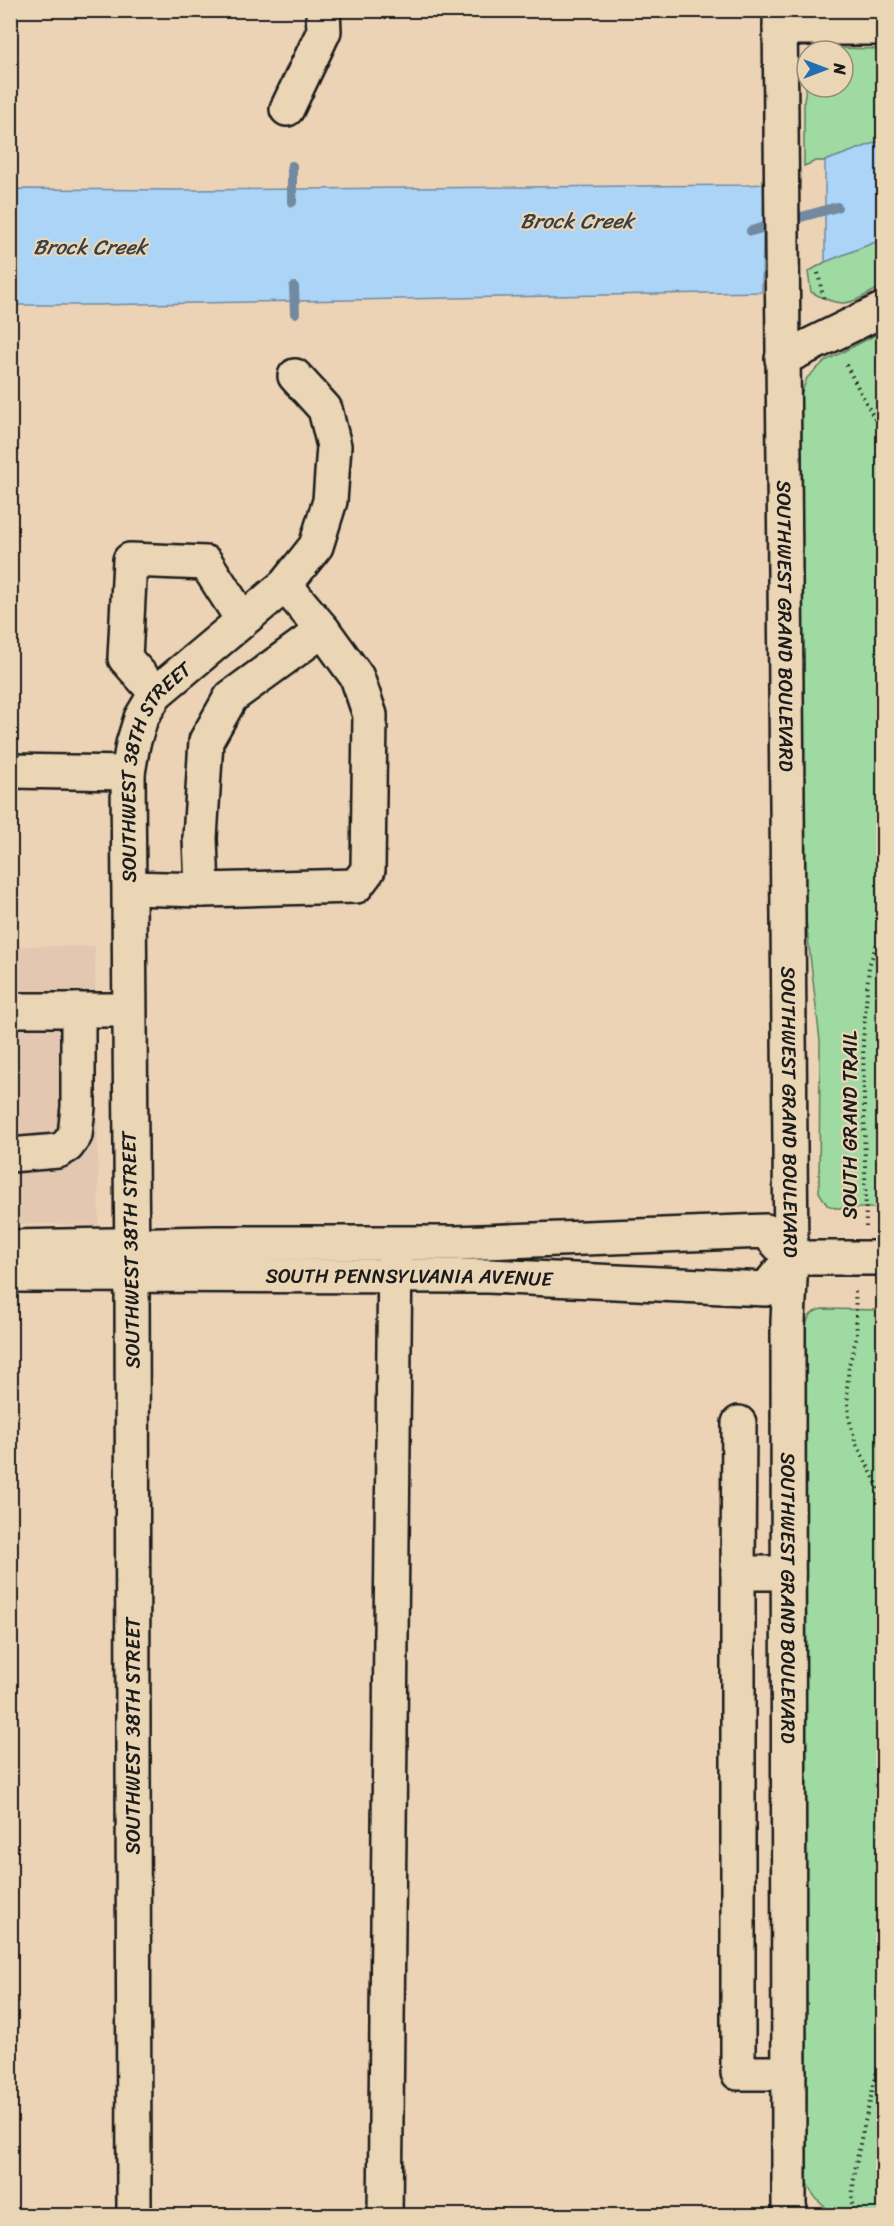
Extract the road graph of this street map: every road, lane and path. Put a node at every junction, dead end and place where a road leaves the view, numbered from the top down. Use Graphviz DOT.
graph roads {
  1 [pos="323,10"];
  2 [pos="780,19"];
  3 [pos="884,28"];
  4 [pos="287,109"];
  5 [pos="884,309"];
  6 [pos="832,333"];
  7 [pos="782,359"];
  8 [pos="296,376"];
  9 [pos="884,436"];
  10 [pos="285,585"];
  11 [pos="242,619"];
  12 [pos="323,630"];
  13 [pos="156,693"];
  14 [pos="10,771"];
  15 [pos="128,773"];
  16 [pos="130,888"];
  17 [pos="202,890"];
  18 [pos="884,924"];
  19 [pos="10,1010"];
  20 [pos="78,1010"];
  21 [pos="129,1010"];
  22 [pos="10,1155"];
  23 [pos="395,1243"];
  24 [pos="10,1247"];
  25 [pos="791,1258"];
  26 [pos="868,1258"];
  27 [pos="131,1259"];
  28 [pos="10,1275"];
  29 [pos="395,1275"];
  30 [pos="739,1423"];
  31 [pos="884,1497"];
  32 [pos="738,1573"];
  33 [pos="788,1573"];
  34 [pos="884,1690"];
  35 [pos="884,1735"];
  36 [pos="884,2034"];
  37 [pos="789,2073"];
  38 [pos="135,2216"];
  39 [pos="385,2216"];
  40 [pos="791,2216"];
  41 [pos="852,2216"];
  1 -- 4 [label="street"];
  2 -- 3 [label="street"];
  2 -- 7 [label="street, SOUTHWEST GRAND BOULEVARD"];
  5 -- 6 [label="street"];
  6 -- 7 [label="street"];
  6 -- 9 [label="path"];
  7 -- 25 [label="street, SOUTHWEST GRAND BOULEVARD"];
  8 -- 10 [label="street, SOUTHWEST 38TH STREET"];
  10 -- 11 [label="street, SOUTHWEST 38TH STREET"];
  10 -- 12 [label="street"];
  11 -- 13 [label="street, SOUTHWEST 38TH STREET"];
  11 -- 13 [label="street"];
  12 -- 17 [label="street"];
  12 -- 17 [label="street"];
  13 -- 15 [label="street, SOUTHWEST 38TH STREET"];
  14 -- 15 [label="street"];
  15 -- 16 [label="street, SOUTHWEST 38TH STREET"];
  16 -- 17 [label="street"];
  16 -- 21 [label="street, SOUTHWEST 38TH STREET"];
  18 -- 26 [label="path, SOUTH GRAND TRAIL"];
  19 -- 20 [label="street"];
  20 -- 21 [label="street"];
  20 -- 22 [label="street"];
  21 -- 27 [label="street, SOUTHWEST 38TH STREET"];
  23 -- 25 [label="street, SOUTH PENNSYLVANIA AVENUE"];
  23 -- 27 [label="street, SOUTH PENNSYLVANIA AVENUE"];
  23 -- 29 [label="street"];
  24 -- 27 [label="street, SOUTH PENNSYLVANIA AVENUE"];
  25 -- 26 [label="street"];
  25 -- 29 [label="street, SOUTH PENNSYLVANIA AVENUE"];
  25 -- 33 [label="street, SOUTHWEST GRAND BOULEVARD"];
  26 -- 31 [label="path, SOUTH GRAND TRAIL"];
  27 -- 28 [label="street, SOUTH PENNSYLVANIA AVENUE"];
  27 -- 29 [label="street, SOUTH PENNSYLVANIA AVENUE"];
  27 -- 38 [label="street, SOUTHWEST 38TH STREET"];
  29 -- 39 [label="street"];
  30 -- 32 [label="street"];
  32 -- 33 [label="street"];
  32 -- 37 [label="street"];
  33 -- 37 [label="street, SOUTHWEST GRAND BOULEVARD"];
  34 -- 35 [label="path"];
  36 -- 41 [label="path"];
  37 -- 40 [label="street, SOUTHWEST GRAND BOULEVARD"];
}
